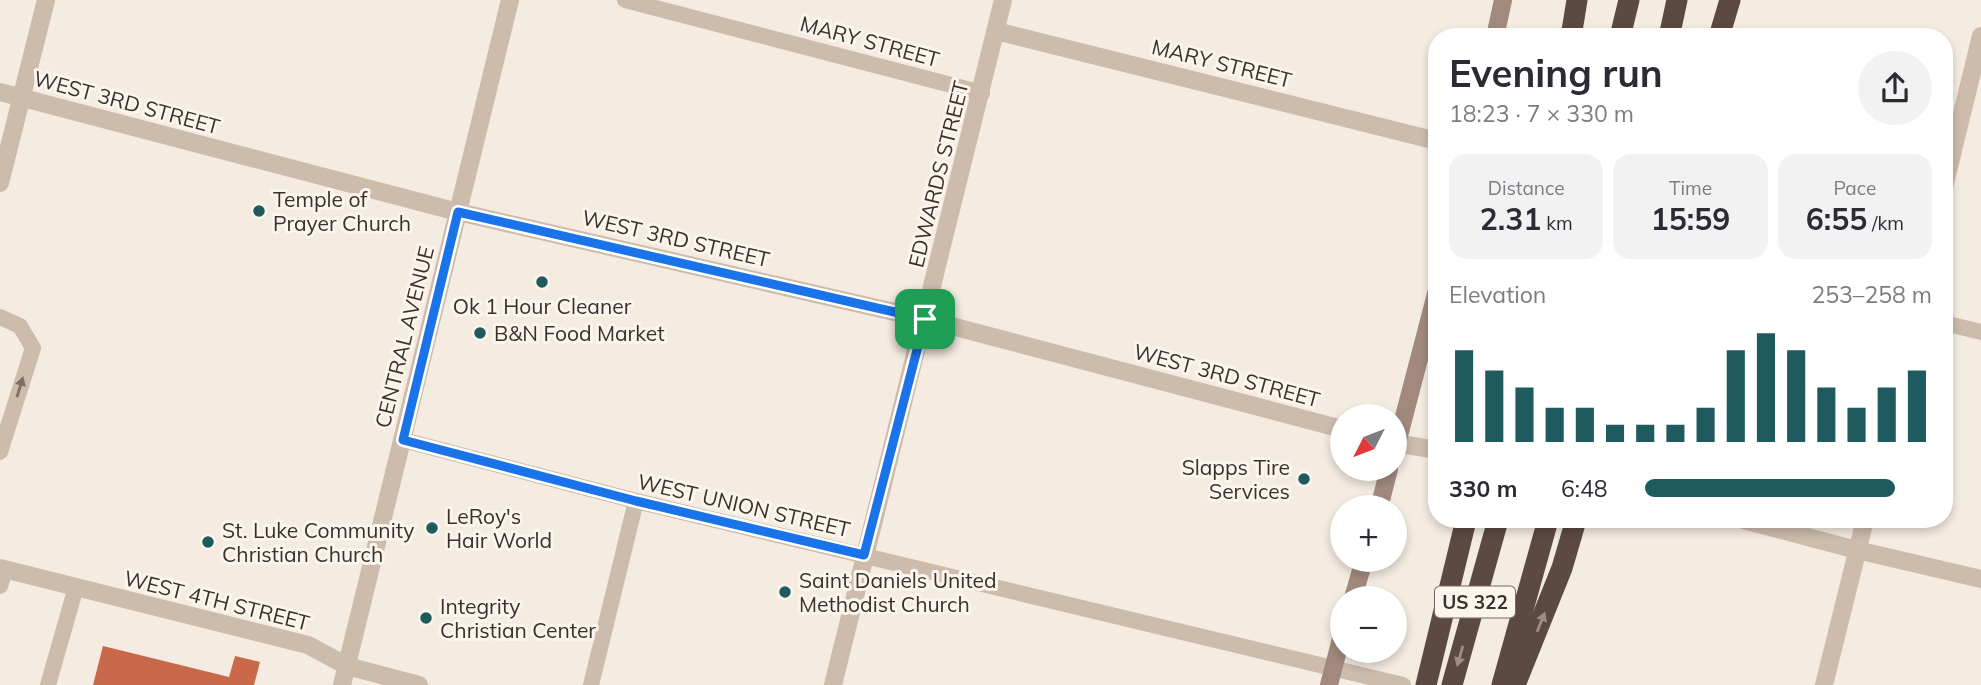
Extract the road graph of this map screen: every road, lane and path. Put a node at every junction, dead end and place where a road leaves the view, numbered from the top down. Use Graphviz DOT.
graph roads {
  1 [pos="46,0"];
  2 [pos="510,0"];
  3 [pos="625,0"];
  4 [pos="1003,0"];
  5 [pos="1503,0"];
  6 [pos="1577,0"];
  7 [pos="1629,0"];
  8 [pos="1677,0"];
  9 [pos="1730,0"];
  10 [pos="1497,28"];
  11 [pos="1572,28"];
  12 [pos="1622,28"];
  13 [pos="1671,28"];
  14 [pos="1722,28"];
  15 [pos="996,31"];
  16 [pos="1981,36"];
  17 [pos="0,92"];
  18 [pos="982,93"];
  19 [pos="21,98"];
  20 [pos="1428,139"];
  21 [pos="1953,150"];
  22 [pos="0,183"];
  23 [pos="458,212"];
  24 [pos="0,317"];
  25 [pos="925,319"];
  26 [pos="1428,323"];
  27 [pos="1953,325"];
  28 [pos="1981,332"];
  29 [pos="1406,404"];
  30 [pos="1330,426"];
  31 [pos="403,440"];
  32 [pos="1407,446"];
  33 [pos="1428,449"];
  34 [pos="0,452"];
  35 [pos="636,501"];
  36 [pos="1464,528"];
  37 [pos="1497,528"];
  38 [pos="1546,528"];
  39 [pos="1574,528"];
  40 [pos="1773,528"];
  41 [pos="1863,528"];
  42 [pos="1857,550"];
  43 [pos="864,555"];
  44 [pos="2,575"];
  45 [pos="1981,579"];
  46 [pos="76,587"];
  47 [pos="347,666"];
  48 [pos="1331,676"];
  49 [pos="48,685"];
  50 [pos="342,685"];
  51 [pos="419,685"];
  52 [pos="591,685"];
  53 [pos="833,685"];
  54 [pos="1403,685"];
  55 [pos="1426,685"];
  56 [pos="1452,685"];
  57 [pos="1502,685"];
  58 [pos="1515,685"];
  59 [pos="1824,685"];
  1 -- 19 [label="street"];
  2 -- 23 [label="street, CENTRAL AVENUE"];
  3 -- 18 [label="lane, MARY STREET"];
  4 -- 15 [label="street, EDWARDS STREET"];
  5 -- 10 [label="street"];
  6 -- 11 [label="highway"];
  7 -- 12 [label="highway"];
  8 -- 13 [label="highway"];
  9 -- 14 [label="highway"];
  15 -- 18 [label="street, EDWARDS STREET"];
  15 -- 20 [label="street, MARY STREET"];
  16 -- 21 [label="street"];
  17 -- 19 [label="street, WEST 3RD STREET"];
  18 -- 25 [label="street, EDWARDS STREET"];
  19 -- 22 [label="street"];
  19 -- 23 [label="street, WEST 3RD STREET"];
  23 -- 25 [label="street, WEST 3RD STREET"];
  23 -- 31 [label="street, CENTRAL AVENUE"];
  34 -- 24 [label="lane, one-way"];
  25 -- 30 [label="street, WEST 3RD STREET"];
  25 -- 43 [label="street, EDWARDS STREET"];
  26 -- 29 [label="street"];
  27 -- 28 [label="lane"];
  31 -- 35 [label="lane, WEST UNION STREET"];
  31 -- 47 [label="street, CENTRAL AVENUE"];
  32 -- 33 [label="street"];
  35 -- 43 [label="lane, WEST UNION STREET"];
  35 -- 52 [label="lane"];
  36 -- 55 [label="highway"];
  37 -- 56 [label="highway, US 322, one-way"];
  38 -- 57 [label="highway, US 322"];
  58 -- 39 [label="highway, one-way"];
  40 -- 42 [label="street"];
  41 -- 42 [label="street"];
  42 -- 45 [label="street"];
  42 -- 59 [label="street"];
  43 -- 48 [label="lane, WEST UNION STREET"];
  43 -- 53 [label="street, EDWARDS STREET"];
  44 -- 46 [label="street, WEST 4TH STREET"];
  46 -- 47 [label="street, WEST 4TH STREET"];
  46 -- 49 [label="lane"];
  47 -- 50 [label="street, CENTRAL AVENUE"];
  47 -- 51 [label="street, WEST 4TH STREET"];
  48 -- 54 [label="lane, WEST UNION STREET"];
}
